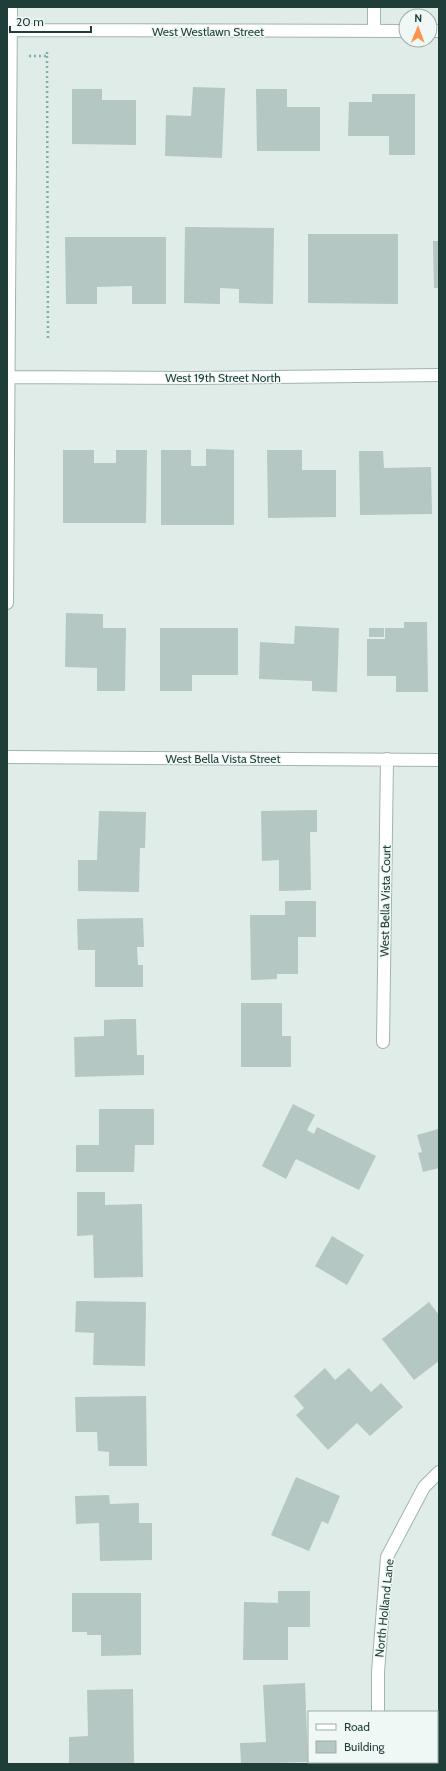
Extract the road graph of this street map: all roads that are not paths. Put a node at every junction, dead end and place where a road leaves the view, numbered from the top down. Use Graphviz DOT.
graph roads {
  1 [pos="11,7"];
  2 [pos="374,7"];
  3 [pos="9,30"];
  4 [pos="374,31"];
  5 [pos="398,31"];
  6 [pos="439,375"];
  7 [pos="8,377"];
  8 [pos="7,603"];
  9 [pos="7,757"];
  10 [pos="387,759"];
  11 [pos="439,760"];
  12 [pos="383,1042"];
  13 [pos="439,1472"];
  14 [pos="378,1711"];
  1 -- 3 [label="street"];
  2 -- 4 [label="street"];
  3 -- 4 [label="street, West Westlawn Street"];
  3 -- 7 [label="street"];
  4 -- 5 [label="street, West Westlawn Street"];
  6 -- 7 [label="street, West 19th Street North"];
  7 -- 8 [label="street"];
  9 -- 10 [label="street, West Bella Vista Street"];
  10 -- 11 [label="street, West Bella Vista Street"];
  10 -- 12 [label="street, West Bella Vista Court"];
  13 -- 14 [label="street, North Holland Lane"];
}
